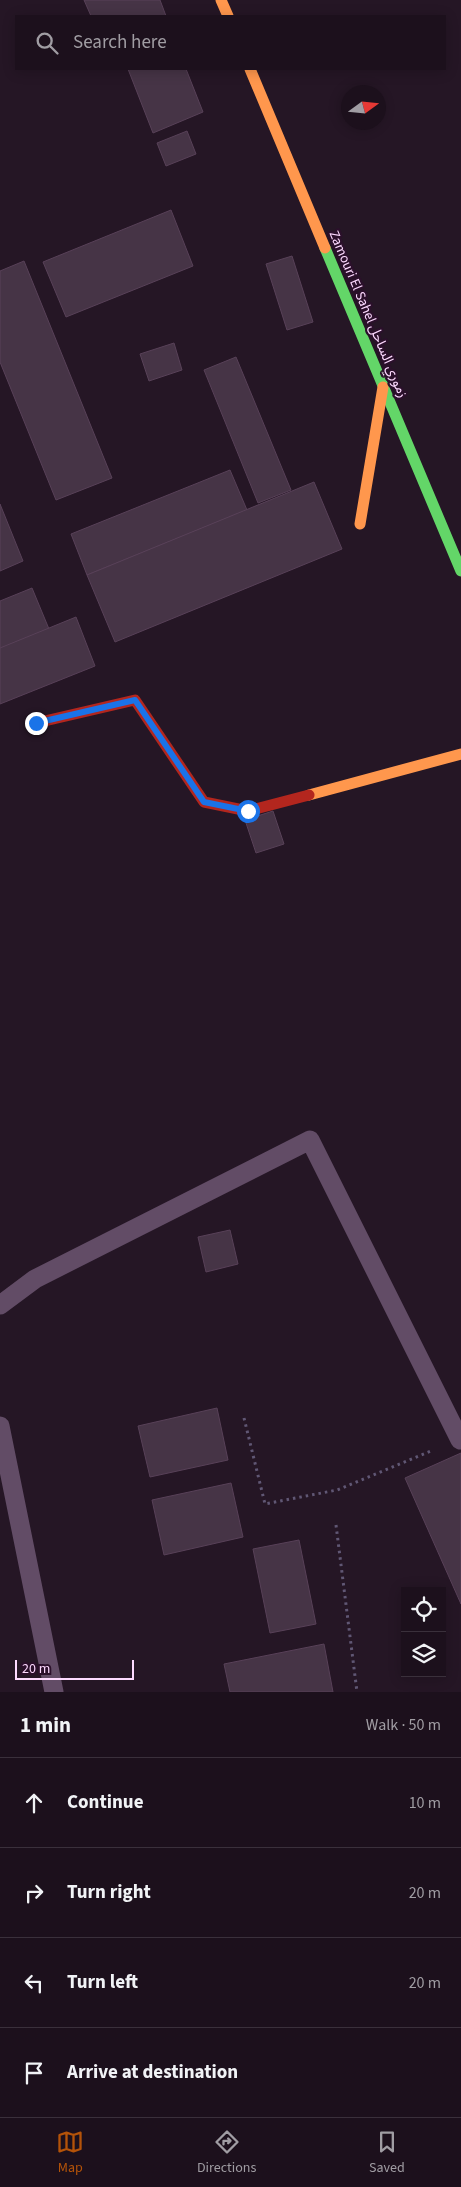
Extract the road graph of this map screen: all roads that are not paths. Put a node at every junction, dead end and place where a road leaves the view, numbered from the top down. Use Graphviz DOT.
graph roads {
  1 [pos="221,0"];
  2 [pos="228,15"];
  3 [pos="250,70"];
  4 [pos="383,387"];
  5 [pos="360,524"];
  6 [pos="461,571"];
  7 [pos="36,723"];
  8 [pos="461,754"];
  9 [pos="0,1305"];
  10 [pos="0,1426"];
  11 [pos="460,1439"];
  12 [pos="54,1692"];
  1 -- 2 [label="street"];
  3 -- 4 [label="street, Zamouri El Sahel زموري الساحل"];
  4 -- 5 [label="street"];
  4 -- 6 [label="street, Zamouri El Sahel زموري الساحل"];
  7 -- 8 [label="street"];
  9 -- 11 [label="lane"];
  10 -- 12 [label="lane"];
}
